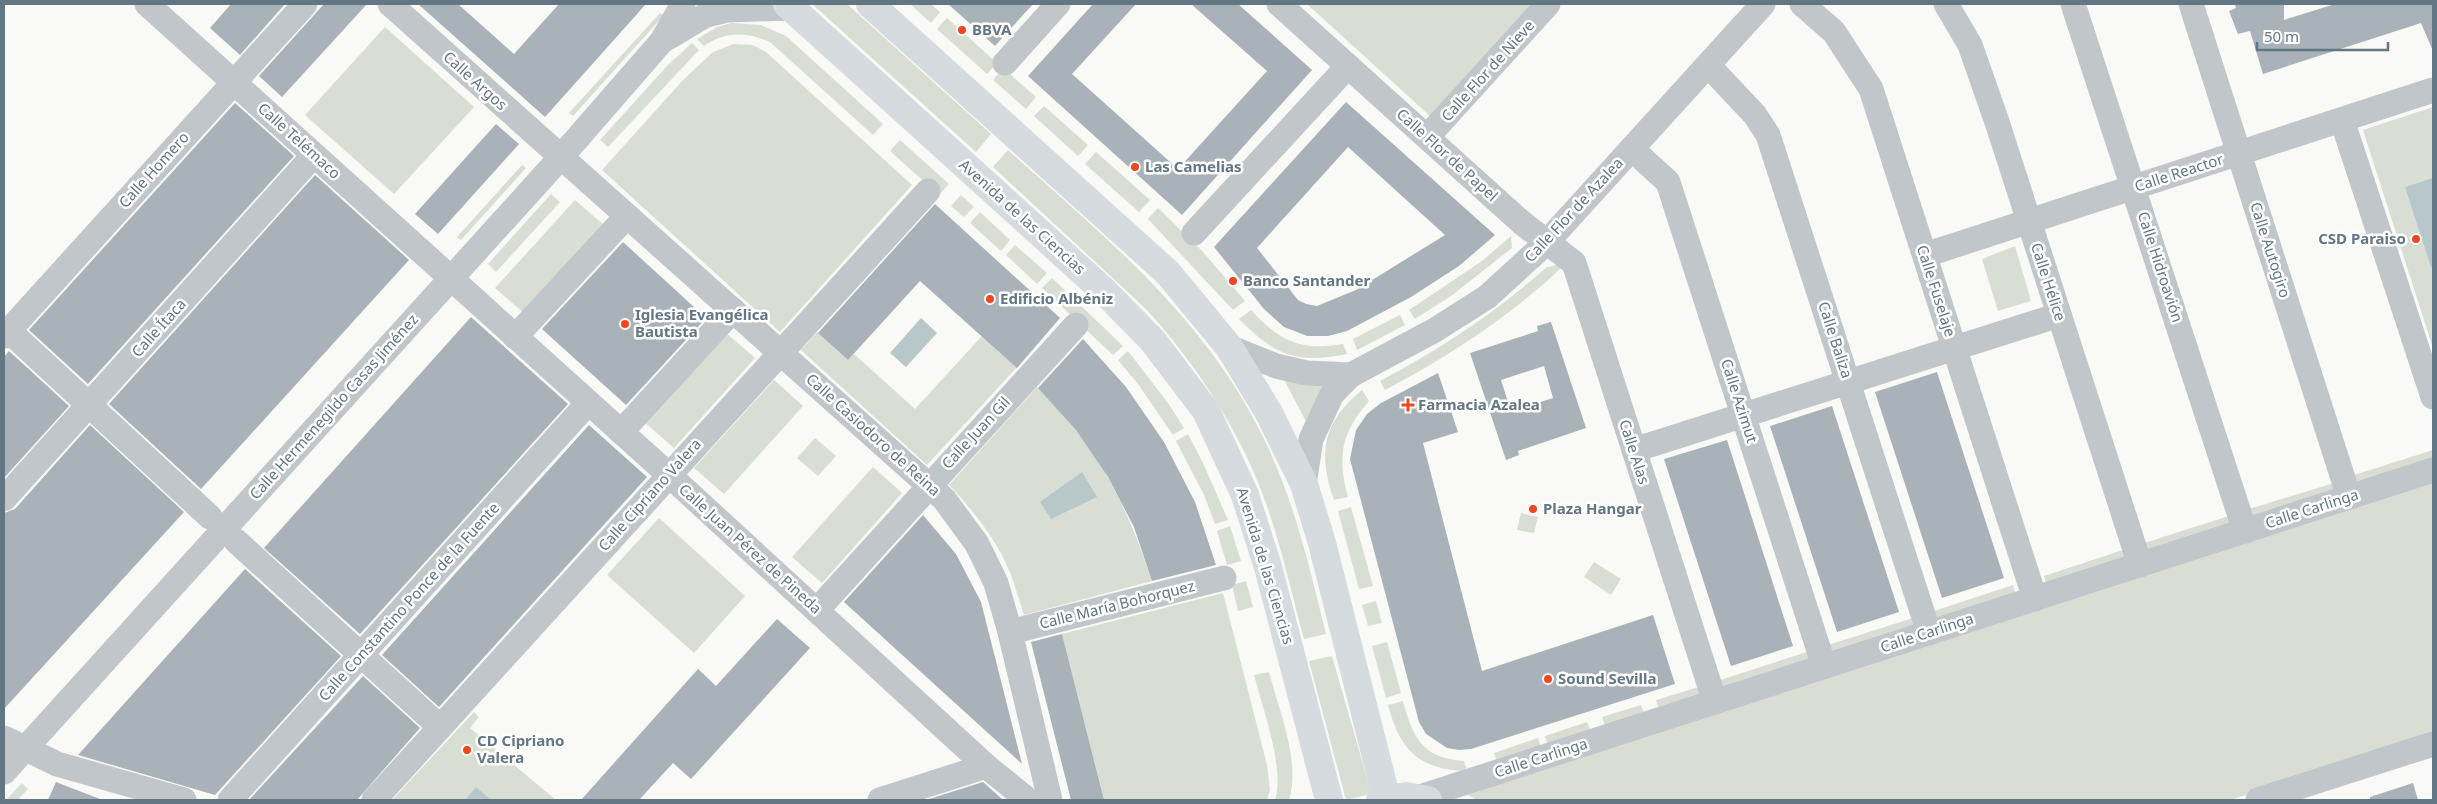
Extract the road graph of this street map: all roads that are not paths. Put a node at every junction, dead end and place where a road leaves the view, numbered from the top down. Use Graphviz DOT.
graph roads {
  1 [pos="147,4"];
  2 [pos="305,4"];
  3 [pos="390,4"];
  4 [pos="683,4"];
  5 [pos="870,4"];
  6 [pos="1058,4"];
  7 [pos="1279,4"];
  8 [pos="1548,4"];
  9 [pos="1763,4"];
  10 [pos="1802,4"];
  11 [pos="1946,4"];
  12 [pos="2074,4"];
  13 [pos="2190,4"];
  14 [pos="789,6"];
  15 [pos="662,41"];
  16 [pos="1005,62"];
  17 [pos="1708,65"];
  18 [pos="1348,66"];
  19 [pos="234,82"];
  20 [pos="2433,90"];
  21 [pos="2342,120"];
  22 [pos="1427,137"];
  23 [pos="1632,149"];
  24 [pos="2239,153"];
  25 [pos="314,155"];
  26 [pos="560,157"];
  27 [pos="2134,187"];
  28 [pos="928,191"];
  29 [pos="627,216"];
  30 [pos="2029,222"];
  31 [pos="1194,233"];
  32 [pos="1546,244"];
  33 [pos="1925,255"];
  34 [pos="451,278"];
  35 [pos="733,310"];
  36 [pos="2059,315"];
  37 [pos="1076,325"];
  38 [pos="6,334"];
  39 [pos="515,337"];
  40 [pos="1229,347"];
  41 [pos="1954,348"];
  42 [pos="780,352"];
  43 [pos="1351,375"];
  44 [pos="1848,382"];
  45 [pos="2433,397"];
  46 [pos="588,403"];
  47 [pos="90,406"];
  48 [pos="1744,415"];
  49 [pos="621,432"];
  50 [pos="1634,450"];
  51 [pos="2433,470"];
  52 [pos="669,475"];
  53 [pos="1304,484"];
  54 [pos="929,485"];
  55 [pos="2350,497"];
  56 [pos="4,500"];
  57 [pos="210,517"];
  58 [pos="2245,531"];
  59 [pos="236,541"];
  60 [pos="2140,565"];
  61 [pos="1224,578"];
  62 [pos="2035,599"];
  63 [pos="816,610"];
  64 [pos="1010,632"];
  65 [pos="1929,633"];
  66 [pos="361,655"];
  67 [pos="1824,666"];
  68 [pos="1715,702"];
  69 [pos="440,727"];
  70 [pos="15,743"];
  71 [pos="2432,750"];
  72 [pos="986,766"];
  73 [pos="4,772"];
  74 [pos="2327,790"];
  75 [pos="1424,799"];
  76 [pos="184,800"];
  77 [pos="230,800"];
  78 [pos="374,800"];
  79 [pos="880,800"];
  80 [pos="1028,800"];
  81 [pos="1050,800"];
  82 [pos="1328,800"];
  83 [pos="1384,800"];
  84 [pos="2258,800"];
  1 -- 19 [label="street, Calle Telémaco"];
  2 -- 19 [label="street, Calle Homero"];
  3 -- 26 [label="street, Calle Argos"];
  4 -- 15 [label="street, Calle Hermenegildo Casas Jiménez"];
  5 -- 40 [label="main road"];
  6 -- 16 [label="street"];
  7 -- 18 [label="street, Calle Flor de Papel"];
  8 -- 22 [label="street, Calle Flor de Nieve"];
  9 -- 17 [label="street, Calle Flor de Azalea"];
  10 -- 33 [label="street, Calle Fuselaje"];
  11 -- 30 [label="street, Calle Hélice"];
  12 -- 27 [label="street, Calle Hidroavión"];
  13 -- 24 [label="street, Calle Autogiro"];
  14 -- 15 [label="street, Calle Hermenegildo Casas Jiménez"];
  14 -- 82 [label="main road, Avenida de las Ciencias"];
  15 -- 26 [label="street, Calle Hermenegildo Casas Jiménez"];
  17 -- 23 [label="street, Calle Flor de Azalea"];
  17 -- 44 [label="street, Calle Baliza"];
  18 -- 22 [label="street, Calle Flor de Papel"];
  18 -- 31 [label="street"];
  19 -- 25 [label="street, Calle Telémaco"];
  19 -- 38 [label="street, Calle Homero"];
  20 -- 21 [label="street, Calle Reactor"];
  21 -- 24 [label="street, Calle Reactor"];
  21 -- 45 [label="street"];
  22 -- 32 [label="street, Calle Flor de Papel"];
  23 -- 32 [label="street, Calle Flor de Azalea"];
  23 -- 48 [label="street, Calle Azimut"];
  24 -- 27 [label="street, Calle Reactor"];
  24 -- 55 [label="street, Calle Autogiro"];
  25 -- 34 [label="street, Calle Telémaco"];
  25 -- 47 [label="street, Calle Ítaca"];
  26 -- 29 [label="street, Calle Casiodoro de Reina"];
  26 -- 34 [label="street, Calle Hermenegildo Casas Jiménez"];
  27 -- 30 [label="street, Calle Reactor"];
  27 -- 58 [label="street, Calle Hidroavión"];
  28 -- 42 [label="street, Calle Cipriano Valera"];
  29 -- 35 [label="street, Calle Casiodoro de Reina"];
  29 -- 39 [label="street"];
  30 -- 33 [label="street, Calle Reactor"];
  30 -- 36 [label="street, Calle Hélice"];
  32 -- 43 [label="street, Calle Flor de Azalea"];
  32 -- 50 [label="street, Calle Alas"];
  33 -- 41 [label="street, Calle Fuselaje"];
  34 -- 39 [label="street, Calle Juan Pérez de Pineda"];
  34 -- 70 [label="street, Calle Hermenegildo Casas Jiménez"];
  35 -- 42 [label="street, Calle Casiodoro de Reina"];
  35 -- 49 [label="street"];
  36 -- 41 [label="street"];
  36 -- 60 [label="street, Calle Hélice"];
  37 -- 54 [label="street, Calle Juan Gil"];
  38 -- 47 [label="street"];
  39 -- 46 [label="street, Calle Juan Pérez de Pineda"];
  40 -- 43 [label="street"];
  40 -- 53 [label="main road"];
  41 -- 44 [label="street"];
  41 -- 62 [label="street, Calle Fuselaje"];
  42 -- 52 [label="street, Calle Cipriano Valera"];
  42 -- 54 [label="street, Calle Casiodoro de Reina"];
  43 -- 53 [label="street"];
  44 -- 48 [label="street"];
  44 -- 65 [label="street, Calle Baliza"];
  46 -- 49 [label="street, Calle Juan Pérez de Pineda"];
  46 -- 66 [label="street, Calle Constantino Ponce de la Fuente"];
  47 -- 56 [label="street, Calle Ítaca"];
  47 -- 57 [label="street"];
  48 -- 50 [label="street"];
  48 -- 67 [label="street, Calle Azimut"];
  49 -- 52 [label="street, Calle Juan Pérez de Pineda"];
  50 -- 68 [label="street, Calle Alas"];
  51 -- 55 [label="street, Calle Carlinga"];
  52 -- 63 [label="street, Calle Juan Pérez de Pineda"];
  52 -- 69 [label="street, Calle Cipriano Valera"];
  53 -- 83 [label="main road"];
  54 -- 63 [label="street, Calle Juan Gil"];
  54 -- 64 [label="street, Calle Casiodoro de Reina"];
  55 -- 58 [label="street, Calle Carlinga"];
  58 -- 60 [label="street, Calle Carlinga"];
  59 -- 66 [label="street"];
  60 -- 62 [label="street, Calle Carlinga"];
  61 -- 64 [label="street, Calle María Bohorquez"];
  62 -- 65 [label="street, Calle Carlinga"];
  63 -- 72 [label="street, Calle Juan Pérez de Pineda"];
  64 -- 81 [label="street, Calle Casiodoro de Reina"];
  65 -- 67 [label="street, Calle Carlinga"];
  66 -- 69 [label="street"];
  66 -- 77 [label="street, Calle Constantino Ponce de la Fuente"];
  67 -- 68 [label="street, Calle Carlinga"];
  68 -- 75 [label="street, Calle Carlinga"];
  69 -- 78 [label="street, Calle Cipriano Valera"];
  70 -- 73 [label="street, Calle Hermenegildo Casas Jiménez"];
  70 -- 76 [label="street"];
  71 -- 74 [label="street"];
  72 -- 79 [label="street"];
  72 -- 80 [label="street, Calle Juan Pérez de Pineda"];
  74 -- 84 [label="street"];
  75 -- 83 [label="main road"];
}
